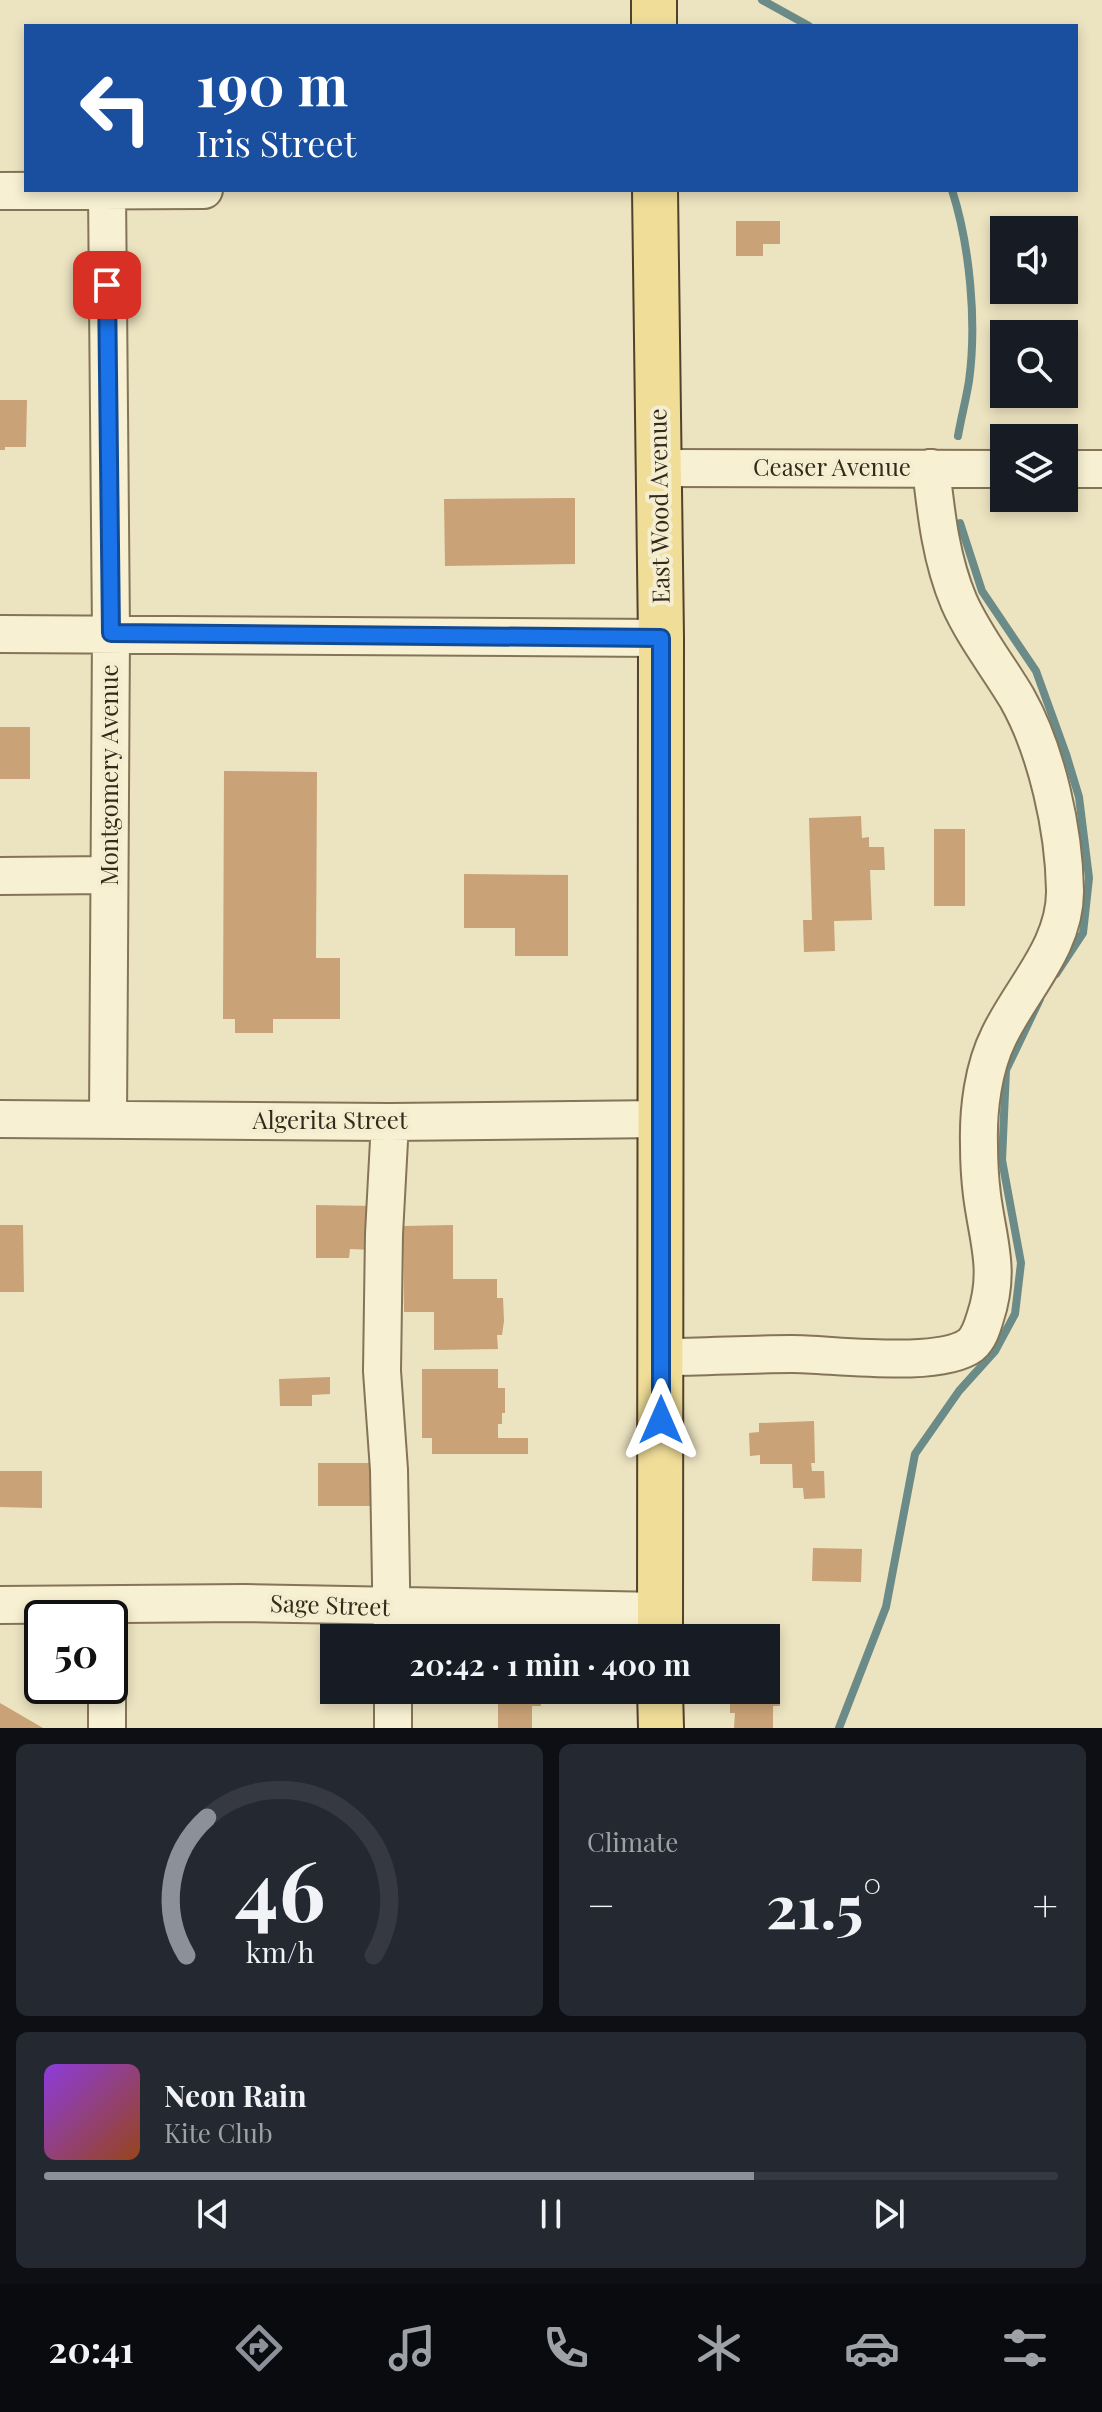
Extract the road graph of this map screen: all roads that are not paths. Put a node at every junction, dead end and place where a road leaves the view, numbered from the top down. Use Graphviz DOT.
graph roads {
  1 [pos="654,0"];
  2 [pos="654,24"];
  3 [pos="0,191"];
  4 [pos="24,191"];
  5 [pos="107,192"];
  6 [pos="655,192"];
  7 [pos="660,468"];
  8 [pos="931,468"];
  9 [pos="990,469"];
  10 [pos="1078,469"];
  11 [pos="1102,469"];
  12 [pos="111,633"];
  13 [pos="0,634"];
  14 [pos="661,638"];
  15 [pos="109,875"];
  16 [pos="0,876"];
  17 [pos="0,1119"];
  18 [pos="661,1119"];
  19 [pos="108,1120"];
  20 [pos="390,1122"];
  21 [pos="661,1357"];
  22 [pos="0,1605"];
  23 [pos="24,1606"];
  24 [pos="128,1611"];
  25 [pos="392,1623"];
  26 [pos="526,1624"];
  27 [pos="660,1624"];
  28 [pos="107,1704"];
  29 [pos="393,1704"];
  30 [pos="660,1704"];
  31 [pos="107,1728"];
  32 [pos="393,1728"];
  33 [pos="661,1728"];
  1 -- 2 [label="main road"];
  3 -- 4 [label="street"];
  5 -- 12 [label="street, Montgomery Avenue"];
  6 -- 7 [label="main road, East Wood Avenue"];
  7 -- 8 [label="street, Ceaser Avenue"];
  7 -- 14 [label="main road, East Wood Avenue"];
  8 -- 9 [label="street, Ceaser Avenue"];
  8 -- 21 [label="street"];
  10 -- 11 [label="street"];
  12 -- 13 [label="street"];
  12 -- 14 [label="street"];
  12 -- 15 [label="street, Montgomery Avenue"];
  14 -- 18 [label="main road, East Wood Avenue"];
  15 -- 16 [label="street"];
  15 -- 19 [label="street, Montgomery Avenue"];
  17 -- 19 [label="street, Algerita Street"];
  18 -- 20 [label="street, Algerita Street"];
  18 -- 21 [label="main road, East Wood Avenue"];
  19 -- 20 [label="street, Algerita Street"];
  20 -- 25 [label="street"];
  21 -- 27 [label="main road, East Wood Avenue"];
  22 -- 23 [label="street, Sage Street"];
  24 -- 25 [label="street, Sage Street"];
  25 -- 26 [label="street, Sage Street"];
  28 -- 31 [label="street"];
  29 -- 32 [label="street"];
  30 -- 33 [label="main road"];
}
